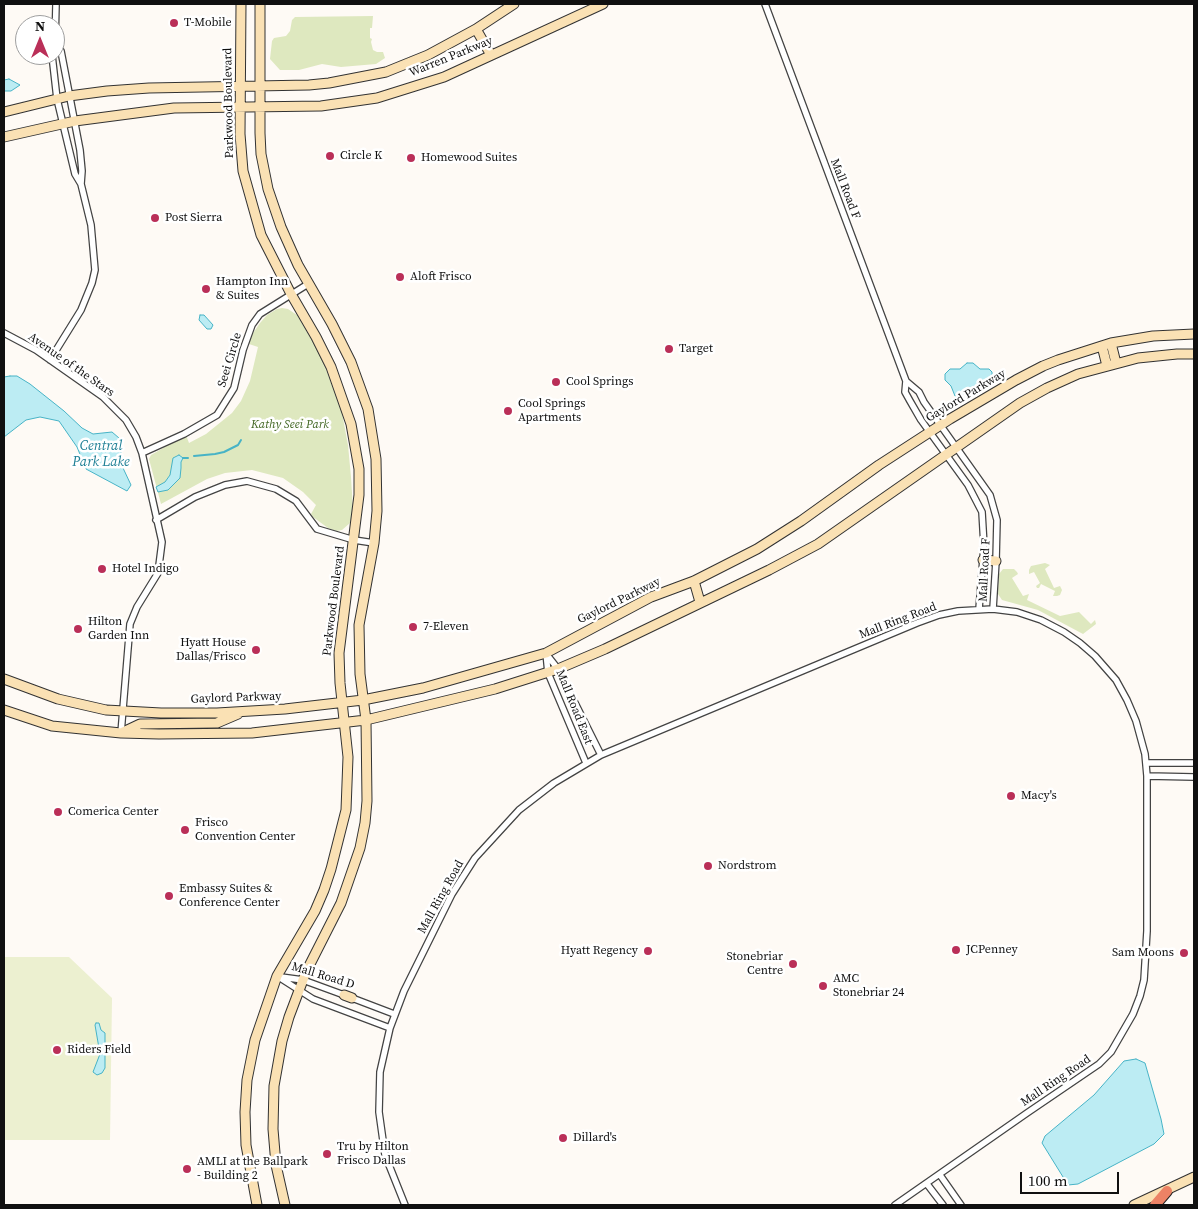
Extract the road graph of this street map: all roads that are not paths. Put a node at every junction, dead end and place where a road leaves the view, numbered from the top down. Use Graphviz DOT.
graph roads {
  1 [pos="241,4"];
  2 [pos="260,4"];
  3 [pos="514,4"];
  4 [pos="603,4"];
  5 [pos="765,4"];
  6 [pos="476,29"];
  7 [pos="491,55"];
  8 [pos="53,65"];
  9 [pos="63,65"];
  10 [pos="259,86"];
  11 [pos="240,87"];
  12 [pos="69,96"];
  13 [pos="57,99"];
  14 [pos="259,107"];
  15 [pos="240,108"];
  16 [pos="4,112"];
  17 [pos="74,121"];
  18 [pos="63,123"];
  19 [pos="4,137"];
  20 [pos="82,184"];
  21 [pos="308,284"];
  22 [pos="291,294"];
  23 [pos="4,332"];
  24 [pos="1194,334"];
  25 [pos="1111,344"];
  26 [pos="1102,346"];
  27 [pos="1194,354"];
  28 [pos="50,360"];
  29 [pos="1111,364"];
  30 [pos="906,381"];
  31 [pos="941,425"];
  32 [pos="929,432"];
  33 [pos="957,447"];
  34 [pos="142,454"];
  35 [pos="945,454"];
  36 [pos="156,520"];
  37 [pos="354,540"];
  38 [pos="374,542"];
  39 [pos="983,560"];
  40 [pos="996,561"];
  41 [pos="694,581"];
  42 [pos="700,602"];
  43 [pos="979,609"];
  44 [pos="993,609"];
  45 [pos="546,653"];
  46 [pos="558,669"];
  47 [pos="548,673"];
  48 [pos="4,680"];
  49 [pos="363,700"];
  50 [pos="342,703"];
  51 [pos="4,710"];
  52 [pos="245,711"];
  53 [pos="123,712"];
  54 [pos="366,720"];
  55 [pos="345,724"];
  56 [pos="122,733"];
  57 [pos="601,755"];
  58 [pos="586,763"];
  59 [pos="1146,763"];
  60 [pos="1194,763"];
  61 [pos="1147,776"];
  62 [pos="1194,777"];
  63 [pos="277,976"];
  64 [pos="303,980"];
  65 [pos="300,990"];
  66 [pos="394,1014"];
  67 [pos="390,1028"];
  68 [pos="940,1175"];
  69 [pos="1194,1177"];
  70 [pos="927,1184"];
  71 [pos="1167,1191"];
  72 [pos="257,1205"];
  73 [pos="285,1205"];
  74 [pos="405,1205"];
  75 [pos="896,1205"];
  76 [pos="943,1205"];
  77 [pos="961,1205"];
  78 [pos="1134,1205"];
  79 [pos="1155,1205"];
  1 -- 11 [label="main road, Parkwood Boulevard"];
  2 -- 10 [label="main road"];
  3 -- 6 [label="main road, Warren Parkway"];
  4 -- 7 [label="main road, Warren Parkway"];
  5 -- 30 [label="street, Mall Road F"];
  6 -- 7 [label="main road"];
  6 -- 10 [label="main road, Warren Parkway"];
  7 -- 14 [label="main road, Warren Parkway"];
  8 -- 13 [label="street"];
  9 -- 12 [label="street"];
  10 -- 11 [label="main road, Warren Parkway"];
  10 -- 14 [label="main road"];
  11 -- 12 [label="main road, Warren Parkway"];
  11 -- 15 [label="main road, Parkwood Boulevard"];
  12 -- 13 [label="main road, Warren Parkway"];
  12 -- 17 [label="street"];
  13 -- 16 [label="main road, Warren Parkway"];
  13 -- 18 [label="street"];
  14 -- 15 [label="main road, Warren Parkway"];
  14 -- 21 [label="main road"];
  15 -- 17 [label="main road, Warren Parkway"];
  15 -- 22 [label="main road, Parkwood Boulevard"];
  17 -- 18 [label="main road, Warren Parkway"];
  17 -- 20 [label="street"];
  18 -- 19 [label="main road, Warren Parkway"];
  18 -- 20 [label="street"];
  20 -- 28 [label="street"];
  21 -- 22 [label="street, Seei Circle"];
  21 -- 38 [label="main road"];
  22 -- 34 [label="street, Seei Circle"];
  22 -- 37 [label="main road, Parkwood Boulevard"];
  23 -- 28 [label="street, Avenue of the Stars"];
  24 -- 25 [label="main road, Gaylord Parkway"];
  25 -- 26 [label="main road, Gaylord Parkway"];
  25 -- 29 [label="main road"];
  26 -- 29 [label="main road"];
  26 -- 31 [label="main road, Gaylord Parkway"];
  27 -- 29 [label="main road"];
  28 -- 34 [label="street, Avenue of the Stars"];
  29 -- 33 [label="main road"];
  30 -- 31 [label="street, Mall Road F"];
  30 -- 32 [label="street, Mall Road F"];
  31 -- 32 [label="main road, Gaylord Parkway"];
  31 -- 33 [label="street, Mall Road F"];
  32 -- 35 [label="street, Mall Road F"];
  32 -- 41 [label="main road, Gaylord Parkway"];
  33 -- 35 [label="main road"];
  33 -- 40 [label="street, Mall Road F"];
  34 -- 36 [label="street, Avenue of the Stars"];
  35 -- 39 [label="street, Mall Road F"];
  35 -- 42 [label="main road"];
  36 -- 37 [label="street"];
  36 -- 53 [label="street, Avenue of the Stars"];
  37 -- 38 [label="street"];
  37 -- 50 [label="main road, Parkwood Boulevard"];
  38 -- 49 [label="main road"];
  39 -- 40 [label="main road"];
  39 -- 43 [label="street, Mall Road F"];
  40 -- 44 [label="street, Mall Road F"];
  41 -- 42 [label="main road"];
  41 -- 45 [label="main road, Gaylord Parkway"];
  42 -- 46 [label="main road"];
  43 -- 44 [label="street, Mall Ring Road"];
  43 -- 57 [label="street, Mall Ring Road"];
  44 -- 59 [label="street, Mall Ring Road"];
  45 -- 46 [label="street, Mall Road East"];
  45 -- 47 [label="street, Mall Road East"];
  45 -- 49 [label="main road, Gaylord Parkway"];
  46 -- 47 [label="main road"];
  46 -- 57 [label="street, Mall Road East"];
  47 -- 54 [label="main road"];
  47 -- 58 [label="street, Mall Road East"];
  48 -- 53 [label="main road, Gaylord Parkway"];
  49 -- 50 [label="main road, Gaylord Parkway"];
  49 -- 54 [label="main road"];
  50 -- 52 [label="main road, Gaylord Parkway"];
  50 -- 55 [label="main road, Parkwood Boulevard"];
  51 -- 56 [label="main road"];
  52 -- 53 [label="main road, Gaylord Parkway"];
  52 -- 56 [label="main road"];
  53 -- 56 [label="street, Avenue of the Stars"];
  54 -- 55 [label="main road"];
  54 -- 64 [label="main road"];
  55 -- 56 [label="main road"];
  55 -- 63 [label="main road, Parkwood Boulevard"];
  57 -- 58 [label="street, Mall Ring Road"];
  58 -- 66 [label="street, Mall Ring Road"];
  59 -- 60 [label="street"];
  59 -- 61 [label="street, Mall Ring Road"];
  61 -- 62 [label="street"];
  61 -- 68 [label="street, Mall Ring Road"];
  63 -- 64 [label="street, Mall Road D"];
  63 -- 65 [label="street, Mall Road D"];
  63 -- 72 [label="main road, Parkwood Boulevard"];
  64 -- 65 [label="main road"];
  64 -- 66 [label="street, Mall Road D"];
  65 -- 67 [label="street, Mall Road D"];
  65 -- 73 [label="main road"];
  66 -- 67 [label="street, Mall Ring Road"];
  67 -- 74 [label="street, Mall Ring Road"];
  68 -- 70 [label="street, Mall Ring Road"];
  68 -- 77 [label="street"];
  69 -- 71 [label="main road"];
  70 -- 75 [label="street, Mall Ring Road"];
  70 -- 76 [label="street"];
  71 -- 78 [label="main road"];
  71 -- 79 [label="highway"];
}
